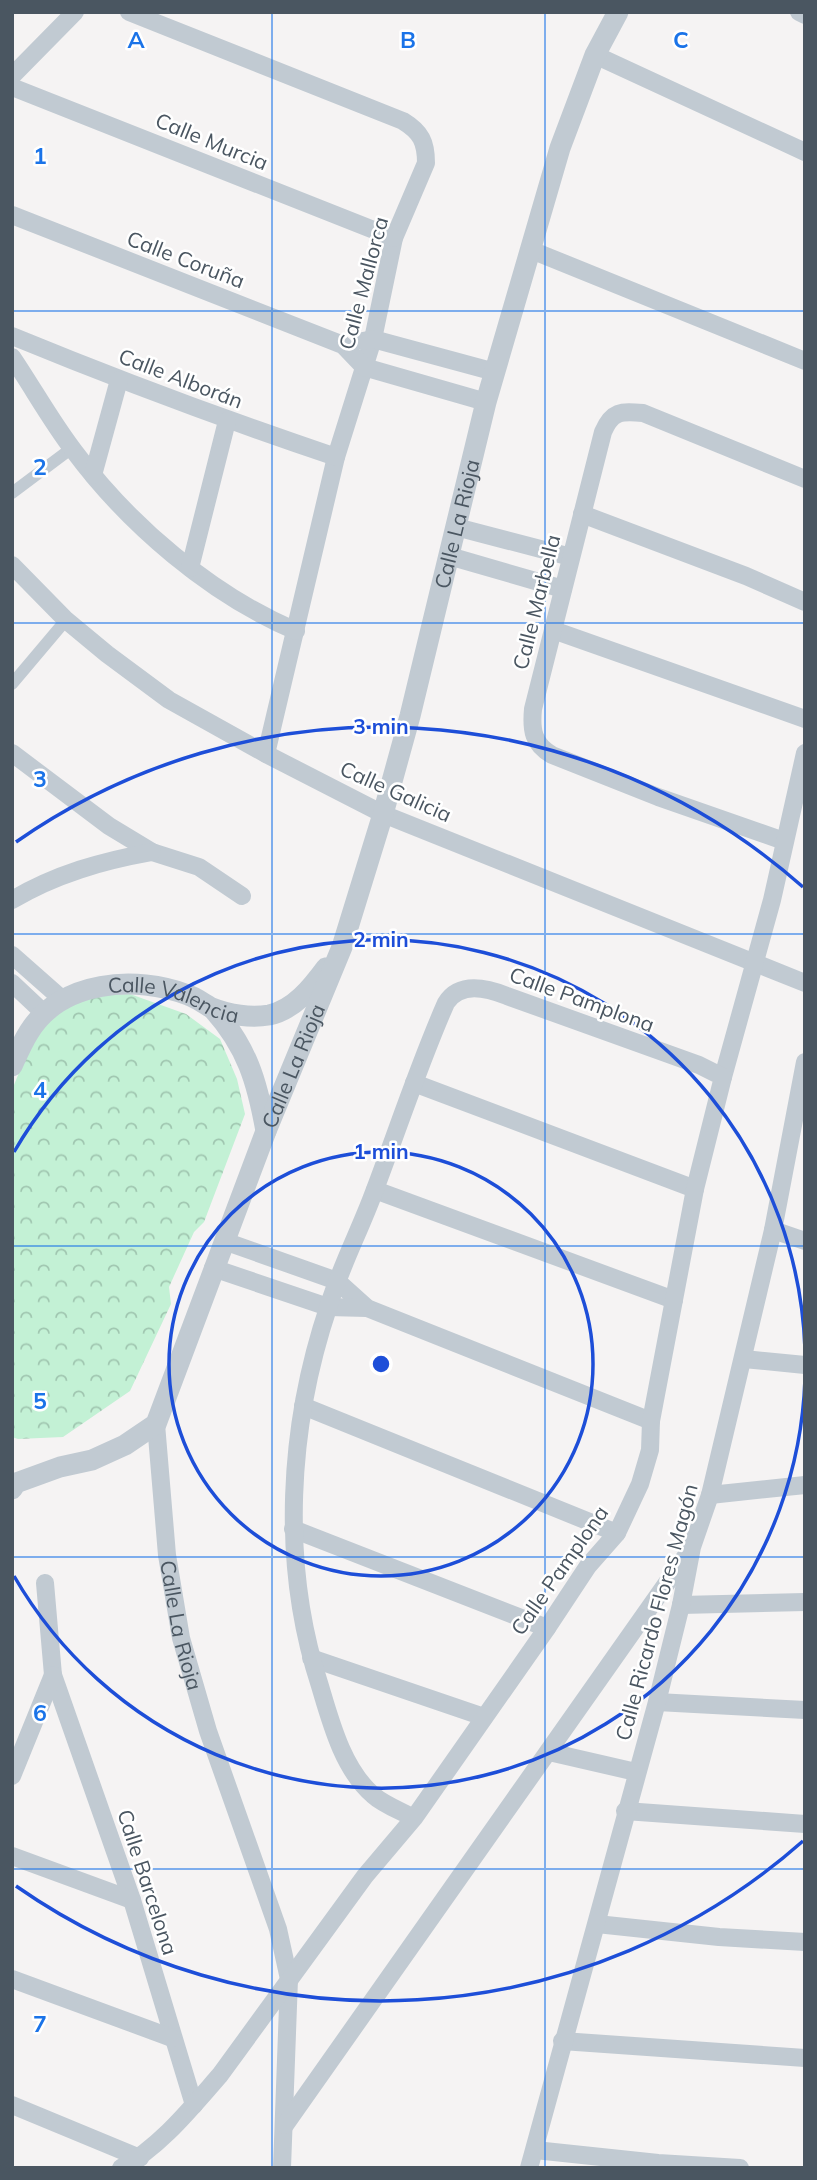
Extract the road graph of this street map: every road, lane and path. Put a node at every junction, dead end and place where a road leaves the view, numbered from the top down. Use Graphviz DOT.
graph roads {
  1 [pos="75,12"];
  2 [pos="129,12"];
  3 [pos="618,12"];
  4 [pos="799,12"];
  5 [pos="805,15"];
  6 [pos="595,55"];
  7 [pos="12,76"];
  8 [pos="12,87"];
  9 [pos="805,152"];
  10 [pos="12,215"];
  11 [pos="394,238"];
  12 [pos="531,250"];
  13 [pos="12,336"];
  14 [pos="373,339"];
  15 [pos="343,345"];
  16 [pos="12,357"];
  17 [pos="805,361"];
  18 [pos="364,367"];
  19 [pos="495,372"];
  20 [pos="119,380"];
  21 [pos="486,402"];
  22 [pos="227,421"];
  23 [pos="72,448"];
  24 [pos="336,457"];
  25 [pos="93,475"];
  26 [pos="805,479"];
  27 [pos="12,493"];
  28 [pos="582,514"];
  29 [pos="456,527"];
  30 [pos="449,556"];
  31 [pos="571,557"];
  32 [pos="12,565"];
  33 [pos="190,568"];
  34 [pos="563,589"];
  35 [pos="805,602"];
  36 [pos="66,620"];
  37 [pos="553,630"];
  38 [pos="296,631"];
  39 [pos="12,684"];
  40 [pos="805,719"];
  41 [pos="805,752"];
  42 [pos="12,753"];
  43 [pos="266,754"];
  44 [pos="383,814"];
  45 [pos="784,841"];
  46 [pos="152,852"];
  47 [pos="242,896"];
  48 [pos="12,901"];
  49 [pos="342,947"];
  50 [pos="12,955"];
  51 [pos="754,962"];
  52 [pos="12,983"];
  53 [pos="805,983"];
  54 [pos="63,1000"];
  55 [pos="213,1009"];
  56 [pos="45,1014"];
  57 [pos="805,1062"];
  58 [pos="12,1066"];
  59 [pos="723,1077"];
  60 [pos="414,1083"];
  61 [pos="266,1130"];
  62 [pos="798,1140"];
  63 [pos="695,1189"];
  64 [pos="375,1190"];
  65 [pos="773,1230"];
  66 [pos="224,1241"];
  67 [pos="805,1241"];
  68 [pos="213,1268"];
  69 [pos="337,1281"];
  70 [pos="674,1300"];
  71 [pos="328,1307"];
  72 [pos="367,1308"];
  73 [pos="744,1359"];
  74 [pos="805,1365"];
  75 [pos="303,1405"];
  76 [pos="651,1421"];
  77 [pos="156,1424"];
  78 [pos="805,1485"];
  79 [pos="12,1489"];
  80 [pos="710,1495"];
  81 [pos="293,1529"];
  82 [pos="617,1532"];
  83 [pos="692,1547"];
  84 [pos="45,1583"];
  85 [pos="805,1602"];
  86 [pos="681,1605"];
  87 [pos="547,1628"];
  88 [pos="311,1658"];
  89 [pos="53,1675"];
  90 [pos="657,1702"];
  91 [pos="805,1710"];
  92 [pos="484,1717"];
  93 [pos="549,1752"];
  94 [pos="636,1772"];
  95 [pos="12,1776"];
  96 [pos="625,1811"];
  97 [pos="414,1818"];
  98 [pos="805,1824"];
  99 [pos="12,1856"];
  100 [pos="132,1900"];
  101 [pos="597,1924"];
  102 [pos="805,1942"];
  103 [pos="12,1979"];
  104 [pos="289,1979"];
  105 [pos="172,2038"];
  106 [pos="562,2041"];
  107 [pos="805,2058"];
  108 [pos="12,2105"];
  109 [pos="194,2105"];
  110 [pos="285,2125"];
  111 [pos="140,2158"];
  112 [pos="532,2159"];
  113 [pos="121,2168"];
  114 [pos="282,2168"];
  115 [pos="740,2168"];
  1 -- 7 [label="street"];
  2 -- 11 [label="street, Calle Mallorca"];
  3 -- 6 [label="street, Calle La Rioja"];
  4 -- 5 [label="street"];
  6 -- 9 [label="street"];
  6 -- 12 [label="street, Calle La Rioja"];
  8 -- 11 [label="street, Calle Murcia"];
  10 -- 15 [label="street, Calle Coruña"];
  11 -- 14 [label="street, Calle Mallorca"];
  12 -- 17 [label="street"];
  12 -- 19 [label="street, Calle La Rioja"];
  13 -- 20 [label="street, Calle Alborán"];
  14 -- 15 [label="street"];
  14 -- 18 [label="street, Calle Mallorca"];
  14 -- 19 [label="street"];
  15 -- 18 [label="street, Calle Coruña"];
  16 -- 23 [label="street"];
  18 -- 21 [label="street"];
  18 -- 24 [label="street, Calle Mallorca"];
  19 -- 21 [label="street, Calle La Rioja"];
  20 -- 22 [label="street, Calle Alborán"];
  20 -- 25 [label="street"];
  21 -- 29 [label="street, Calle La Rioja"];
  22 -- 24 [label="street, Calle Alborán"];
  22 -- 33 [label="street"];
  23 -- 25 [label="street"];
  23 -- 27 [label="street"];
  24 -- 38 [label="street, Calle Mallorca"];
  25 -- 33 [label="street"];
  26 -- 28 [label="street, Calle Marbella"];
  28 -- 31 [label="street, Calle Marbella"];
  28 -- 35 [label="street"];
  29 -- 30 [label="street, Calle La Rioja"];
  29 -- 31 [label="street"];
  30 -- 34 [label="street"];
  30 -- 44 [label="street, Calle La Rioja"];
  31 -- 34 [label="street, Calle Marbella"];
  32 -- 36 [label="street, Calle Galicia"];
  33 -- 38 [label="street"];
  34 -- 37 [label="street, Calle Marbella"];
  36 -- 39 [label="street"];
  36 -- 43 [label="street, Calle Galicia"];
  37 -- 40 [label="street"];
  37 -- 45 [label="street, Calle Marbella"];
  38 -- 43 [label="street, Calle Mallorca"];
  41 -- 45 [label="street"];
  42 -- 46 [label="street"];
  43 -- 44 [label="street, Calle Galicia"];
  44 -- 49 [label="street, Calle La Rioja"];
  44 -- 51 [label="street, Calle Galicia"];
  45 -- 51 [label="street"];
  46 -- 47 [label="street"];
  46 -- 48 [label="street"];
  49 -- 55 [label="street, Calle Valencia"];
  49 -- 61 [label="street, Calle La Rioja"];
  50 -- 54 [label="street"];
  51 -- 53 [label="street, Calle Galicia"];
  51 -- 59 [label="street"];
  52 -- 56 [label="street"];
  54 -- 55 [label="street, Calle Valencia"];
  54 -- 56 [label="street, Calle Valencia"];
  55 -- 61 [label="street"];
  56 -- 58 [label="street, Calle Valencia"];
  57 -- 62 [label="street, Calle Ricardo Flores Magón"];
  59 -- 60 [label="street, Calle Pamplona"];
  59 -- 63 [label="street, Calle Pamplona"];
  60 -- 63 [label="street"];
  60 -- 64 [label="street, Calle Pamplona"];
  61 -- 66 [label="street, Calle La Rioja"];
  62 -- 65 [label="street, Calle Ricardo Flores Magón"];
  63 -- 70 [label="street, Calle Pamplona"];
  64 -- 69 [label="street, Calle Pamplona"];
  64 -- 70 [label="street"];
  65 -- 67 [label="street"];
  65 -- 73 [label="street, Calle Ricardo Flores Magón"];
  66 -- 68 [label="street, Calle La Rioja"];
  66 -- 69 [label="street"];
  68 -- 71 [label="street"];
  68 -- 77 [label="street, Calle La Rioja"];
  69 -- 71 [label="street, Calle Pamplona"];
  69 -- 72 [label="street"];
  70 -- 76 [label="street, Calle Pamplona"];
  71 -- 72 [label="street"];
  71 -- 75 [label="street, Calle Pamplona"];
  72 -- 76 [label="street"];
  73 -- 74 [label="street"];
  73 -- 80 [label="street, Calle Ricardo Flores Magón"];
  75 -- 81 [label="street, Calle Pamplona"];
  75 -- 82 [label="street"];
  76 -- 82 [label="street, Calle Pamplona"];
  77 -- 79 [label="street"];
  77 -- 104 [label="street, Calle La Rioja"];
  78 -- 80 [label="street"];
  80 -- 83 [label="street, Calle Ricardo Flores Magón"];
  81 -- 87 [label="street"];
  81 -- 88 [label="street, Calle Pamplona"];
  82 -- 87 [label="street, Calle Pamplona"];
  83 -- 86 [label="street, Calle Ricardo Flores Magón"];
  83 -- 93 [label="street"];
  84 -- 89 [label="street, Calle Barcelona"];
  85 -- 86 [label="street"];
  86 -- 90 [label="street, Calle Ricardo Flores Magón"];
  87 -- 92 [label="street, Calle Pamplona"];
  88 -- 92 [label="street"];
  88 -- 97 [label="street, Calle Pamplona"];
  89 -- 95 [label="street, Calle Barcelona"];
  89 -- 100 [label="street, Calle Barcelona"];
  90 -- 91 [label="street"];
  90 -- 94 [label="street, Calle Ricardo Flores Magón"];
  92 -- 97 [label="street, Calle Pamplona"];
  93 -- 94 [label="street"];
  93 -- 110 [label="street"];
  94 -- 96 [label="street, Calle Ricardo Flores Magón"];
  96 -- 98 [label="street"];
  96 -- 101 [label="street, Calle Ricardo Flores Magón"];
  97 -- 104 [label="street, Calle Pamplona"];
  99 -- 100 [label="street"];
  100 -- 105 [label="street, Calle Barcelona"];
  101 -- 102 [label="street"];
  101 -- 106 [label="street, Calle Ricardo Flores Magón"];
  103 -- 105 [label="street"];
  104 -- 109 [label="street"];
  104 -- 110 [label="street, Calle La Rioja"];
  105 -- 109 [label="street, Calle Barcelona"];
  106 -- 107 [label="street"];
  106 -- 112 [label="street, Calle Ricardo Flores Magón"];
  108 -- 111 [label="street"];
  109 -- 111 [label="street"];
  110 -- 114 [label="street"];
  111 -- 113 [label="street"];
  112 -- 115 [label="street"];
}
